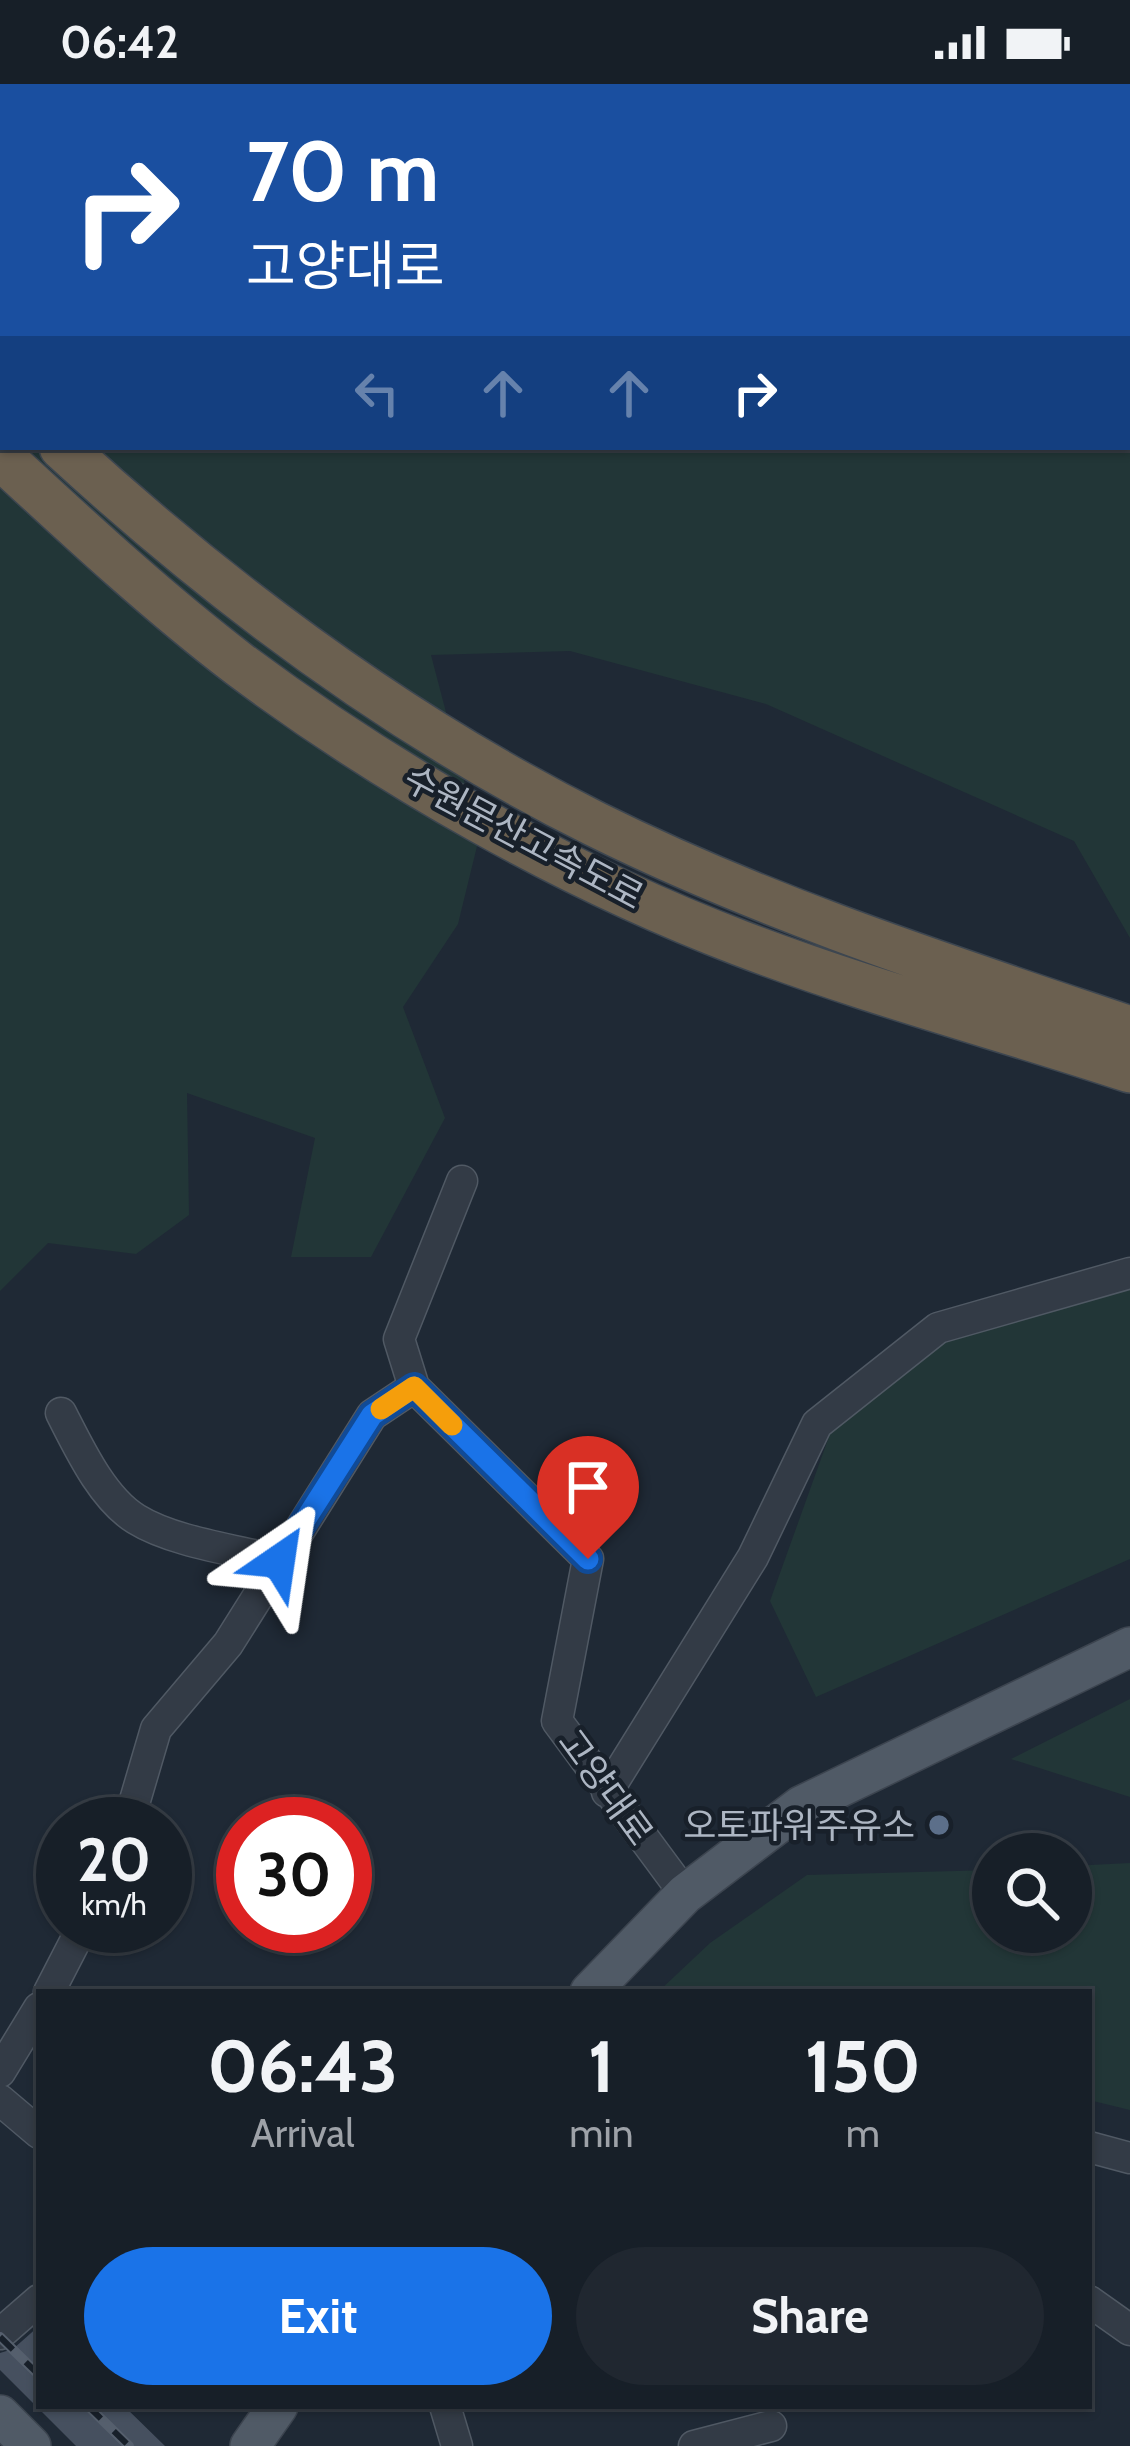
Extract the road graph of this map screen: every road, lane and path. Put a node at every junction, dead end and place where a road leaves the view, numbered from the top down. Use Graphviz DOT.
graph roads {
  1 [pos="66,450"];
  2 [pos="0,456"];
  3 [pos="1130,1029"];
  4 [pos="1130,1070"];
  5 [pos="462,1181"];
  6 [pos="1130,1273"];
  7 [pos="414,1387"];
  8 [pos="61,1413"];
  9 [pos="279,1561"];
  10 [pos="1130,1647"];
  11 [pos="607,1792"];
  12 [pos="136,1797"];
  13 [pos="685,1894"];
  14 [pos="69,1953"];
  15 [pos="51,1989"];
  16 [pos="593,1989"];
  17 [pos="36,2013"];
  18 [pos="0,2072"];
  19 [pos="0,2100"];
  20 [pos="36,2130"];
  21 [pos="1092,2148"];
  22 [pos="1130,2158"];
  23 [pos="36,2303"];
  24 [pos="1092,2303"];
  25 [pos="1130,2330"];
  26 [pos="0,2334"];
  27 [pos="276,2409"];
  28 [pos="446,2409"];
  29 [pos="0,2415"];
  30 [pos="771,2426"];
  31 [pos="31,2446"];
  32 [pos="250,2446"];
  33 [pos="457,2446"];
  34 [pos="694,2446"];
  1 -- 3 [label="highway, 수원문산고속도로"];
  2 -- 4 [label="highway, 수원문산고속도로"];
  5 -- 7 [label="street"];
  6 -- 11 [label="street"];
  7 -- 9 [label="street"];
  7 -- 11 [label="street, 고양대로"];
  8 -- 9 [label="street"];
  9 -- 12 [label="street"];
  10 -- 13 [label="main road"];
  11 -- 13 [label="street, 고양대로"];
  13 -- 16 [label="main road"];
  14 -- 15 [label="street"];
  17 -- 18 [label="street"];
  19 -- 20 [label="street"];
  21 -- 22 [label="street"];
  23 -- 26 [label="street"];
  24 -- 25 [label="street"];
  27 -- 32 [label="main road"];
  28 -- 33 [label="street"];
  29 -- 31 [label="main road"];
  30 -- 34 [label="street"];
}
